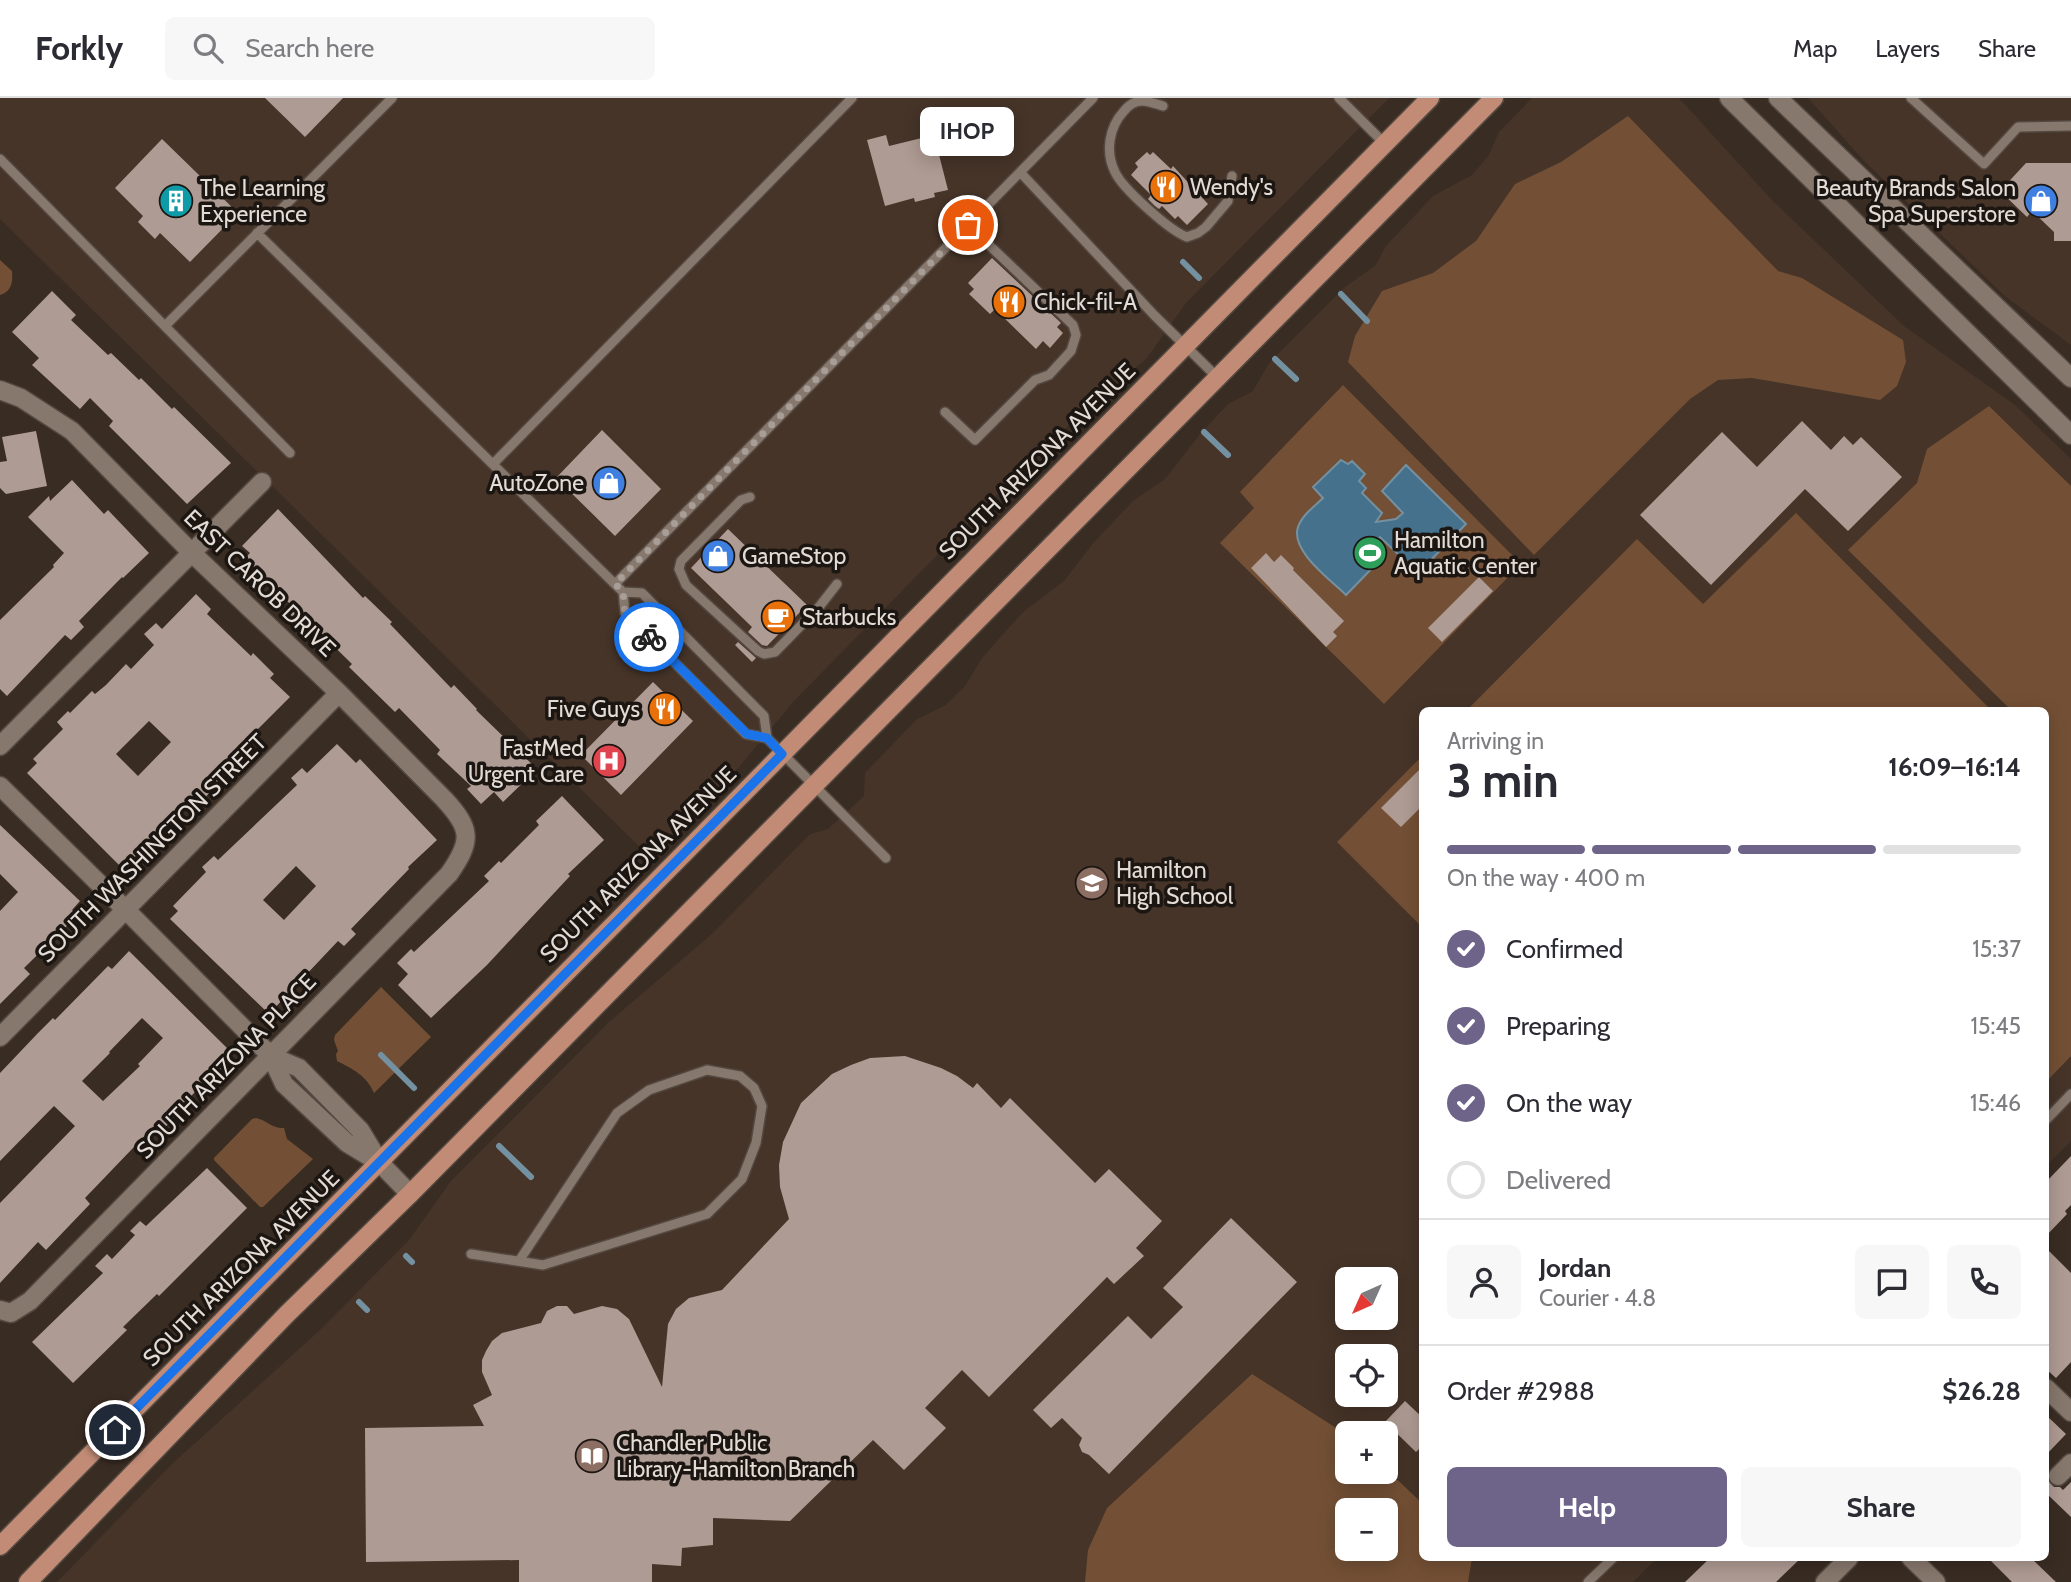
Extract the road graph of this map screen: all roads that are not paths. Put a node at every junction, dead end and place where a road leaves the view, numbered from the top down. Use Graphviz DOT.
graph roads {
  1 [pos="391,98"];
  2 [pos="852,98"];
  3 [pos="1093,98"];
  4 [pos="1339,98"];
  5 [pos="1430,98"];
  6 [pos="1494,98"];
  7 [pos="1729,98"];
  8 [pos="1779,98"];
  9 [pos="1910,98"];
  10 [pos="1163,106"];
  11 [pos="2071,126"];
  12 [pos="1385,144"];
  13 [pos="0,159"];
  14 [pos="1020,172"];
  15 [pos="1231,176"];
  16 [pos="968,225"];
  17 [pos="257,233"];
  18 [pos="165,326"];
  19 [pos="1185,347"];
  20 [pos="1217,377"];
  21 [pos="2071,378"];
  22 [pos="0,390"];
  23 [pos="945,412"];
  24 [pos="2071,435"];
  25 [pos="290,453"];
  26 [pos="493,464"];
  27 [pos="262,482"];
  28 [pos="750,497"];
  29 [pos="192,553"];
  30 [pos="615,584"];
  31 [pos="837,584"];
  32 [pos="623,592"];
  33 [pos="339,693"];
  34 [pos="767,738"];
  35 [pos="0,746"];
  36 [pos="782,754"];
  37 [pos="815,785"];
  38 [pos="0,786"];
  39 [pos="467,834"];
  40 [pos="886,858"];
  41 [pos="126,909"];
  42 [pos="0,1037"];
  43 [pos="271,1056"];
  44 [pos="2071,1094"];
  45 [pos="2049,1117"];
  46 [pos="380,1163"];
  47 [pos="410,1194"];
  48 [pos="471,1254"];
  49 [pos="519,1261"];
  50 [pos="0,1310"];
  51 [pos="2049,1390"];
  52 [pos="2067,1402"];
  53 [pos="0,1546"];
  54 [pos="1610,1561"];
  55 [pos="1846,1561"];
  56 [pos="1914,1561"];
  57 [pos="29,1582"];
  58 [pos="1588,1582"];
  59 [pos="1825,1582"];
  60 [pos="1936,1582"];
  1 -- 17 [label="lane"];
  2 -- 26 [label="lane"];
  3 -- 14 [label="lane"];
  4 -- 12 [label="lane"];
  5 -- 12 [label="main road, SOUTH ARIZONA AVENUE"];
  6 -- 20 [label="main road"];
  7 -- 24 [label="street"];
  8 -- 21 [label="street"];
  9 -- 11 [label="lane"];
  10 -- 15 [label="lane"];
  12 -- 19 [label="main road, SOUTH ARIZONA AVENUE"];
  13 -- 18 [label="lane"];
  14 -- 16 [label="lane"];
  14 -- 19 [label="lane"];
  16 -- 23 [label="lane"];
  16 -- 30 [label="lane"];
  17 -- 18 [label="lane"];
  17 -- 26 [label="lane"];
  18 -- 25 [label="lane"];
  19 -- 20 [label="lane"];
  19 -- 36 [label="main road, SOUTH ARIZONA AVENUE"];
  20 -- 37 [label="main road"];
  22 -- 29 [label="street, EAST CAROB DRIVE"];
  26 -- 30 [label="lane"];
  27 -- 29 [label="street"];
  28 -- 31 [label="lane"];
  29 -- 33 [label="street, EAST CAROB DRIVE"];
  29 -- 35 [label="street"];
  30 -- 32 [label="lane"];
  32 -- 34 [label="lane"];
  32 -- 34 [label="lane"];
  33 -- 39 [label="street, EAST CAROB DRIVE"];
  33 -- 41 [label="street, SOUTH WASHINGTON STREET"];
  34 -- 36 [label="lane"];
  36 -- 37 [label="lane"];
  36 -- 46 [label="main road, SOUTH ARIZONA AVENUE"];
  37 -- 40 [label="lane"];
  37 -- 47 [label="main road"];
  38 -- 41 [label="street"];
  39 -- 43 [label="street, SOUTH ARIZONA PLACE"];
  41 -- 42 [label="street, SOUTH WASHINGTON STREET"];
  41 -- 43 [label="street"];
  43 -- 46 [label="street"];
  43 -- 50 [label="street, SOUTH ARIZONA PLACE"];
  44 -- 45 [label="lane"];
  46 -- 47 [label="street"];
  46 -- 53 [label="main road, SOUTH ARIZONA AVENUE"];
  47 -- 57 [label="main road"];
  48 -- 49 [label="lane"];
  49 -- 49 [label="lane"];
  51 -- 52 [label="street"];
  54 -- 58 [label="lane"];
  55 -- 59 [label="street"];
  56 -- 60 [label="street"];
}
